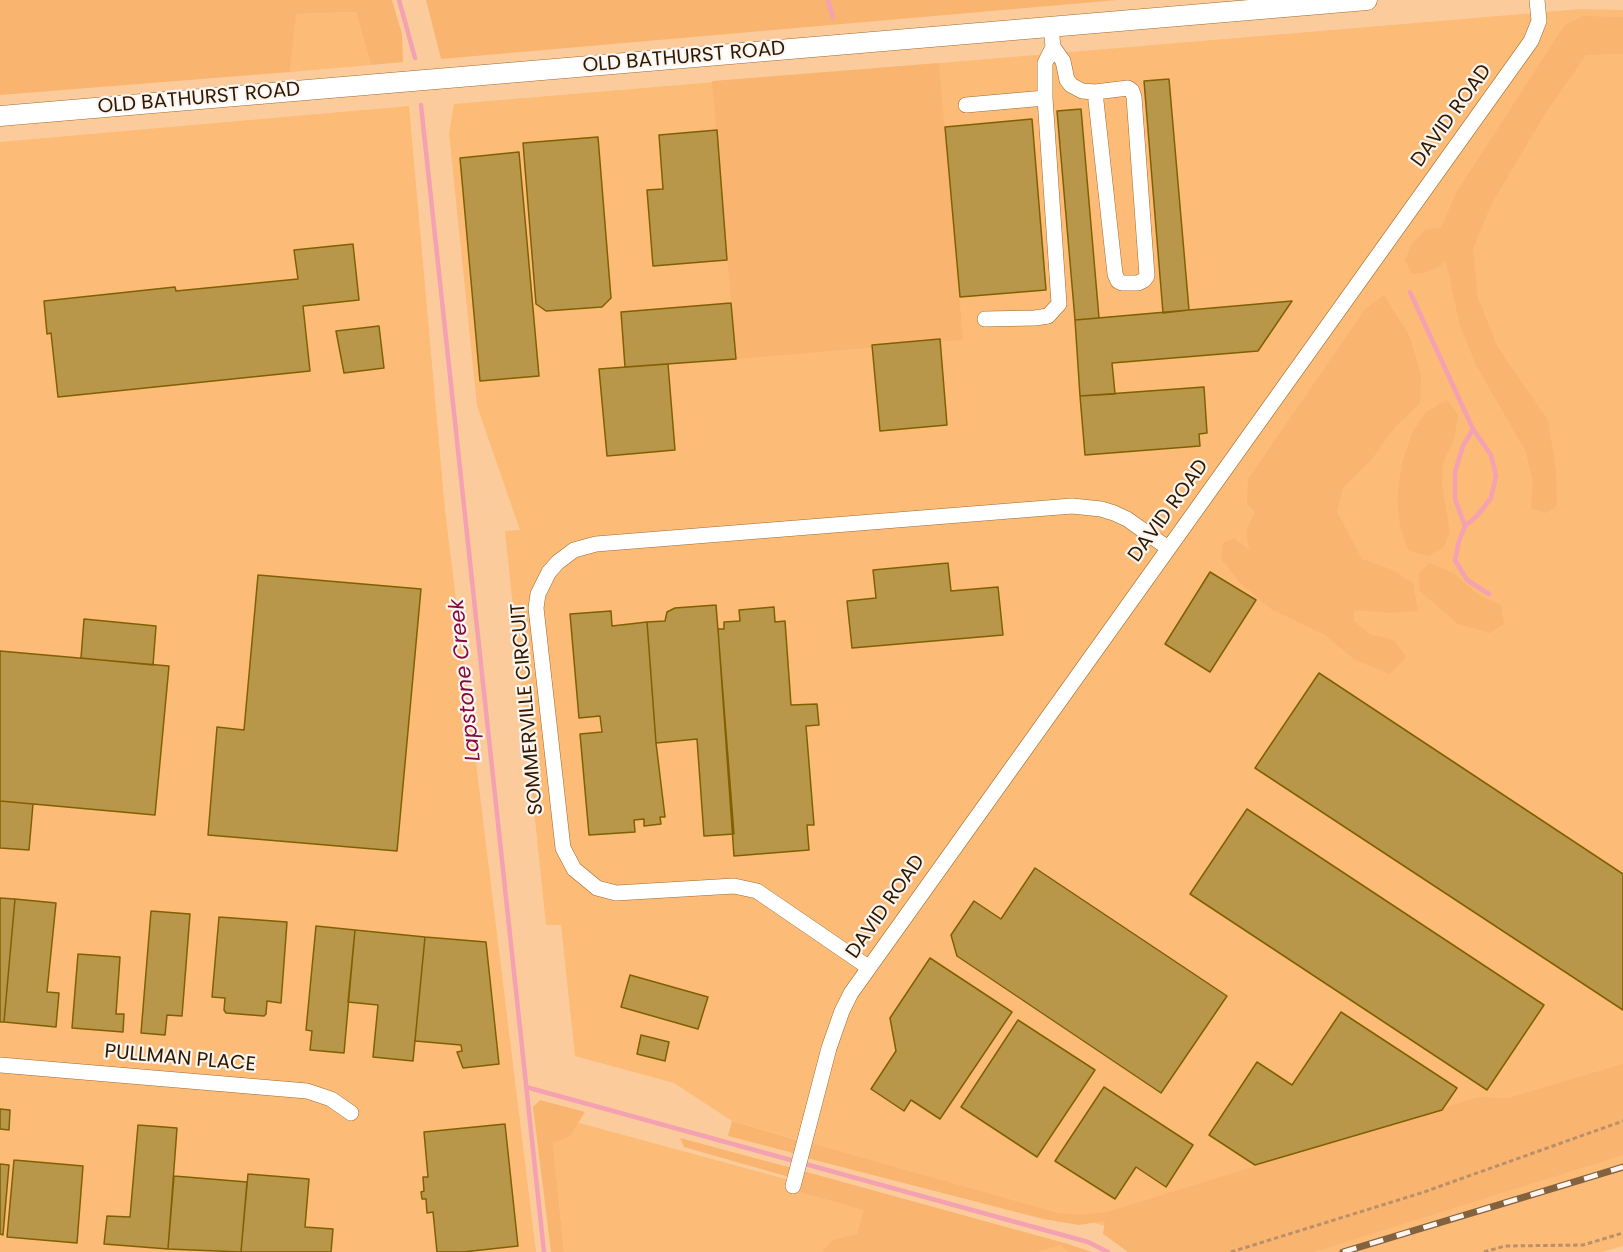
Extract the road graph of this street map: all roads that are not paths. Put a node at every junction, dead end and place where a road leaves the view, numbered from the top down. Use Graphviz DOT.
graph roads {
  1 [pos="1358,0"];
  2 [pos="1368,0"];
  3 [pos="1538,0"];
  4 [pos="1051,27"];
  5 [pos="1053,47"];
  6 [pos="1095,92"];
  7 [pos="1045,98"];
  8 [pos="966,105"];
  9 [pos="0,117"];
  10 [pos="985,319"];
  11 [pos="1168,548"];
  12 [pos="868,968"];
  13 [pos="0,1065"];
  14 [pos="351,1113"];
  15 [pos="794,1186"];
  1 -- 2 [label="main road, OLD BATHURST ROAD"];
  1 -- 4 [label="main road, OLD BATHURST ROAD"];
  3 -- 11 [label="street, DAVID ROAD"];
  4 -- 5 [label="street"];
  4 -- 9 [label="main road, OLD BATHURST ROAD"];
  5 -- 6 [label="street"];
  5 -- 7 [label="street"];
  6 -- 6 [label="street"];
  7 -- 8 [label="street"];
  7 -- 10 [label="street"];
  11 -- 12 [label="street, DAVID ROAD"];
  11 -- 12 [label="street, SOMMERVILLE CIRCUIT"];
  12 -- 15 [label="street, DAVID ROAD"];
  13 -- 14 [label="street, PULLMAN PLACE"];
}
